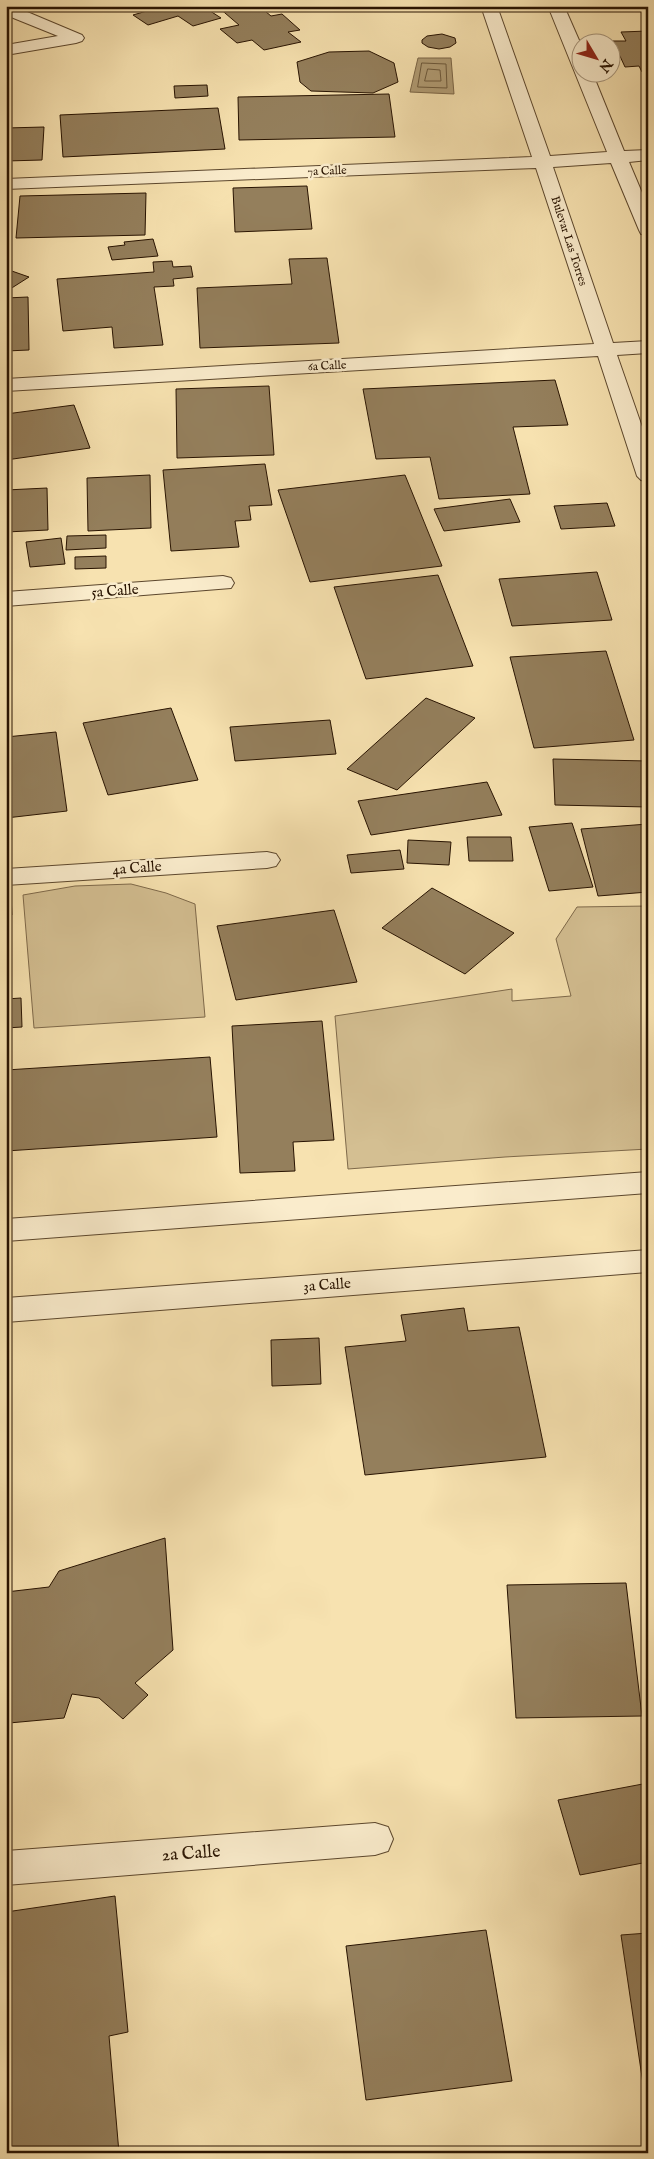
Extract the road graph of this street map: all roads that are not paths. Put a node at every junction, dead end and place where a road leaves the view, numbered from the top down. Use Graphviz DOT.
graph roads {
  1 [pos="489,6"];
  2 [pos="556,6"];
  3 [pos="6,9"];
  4 [pos="572,44"];
  5 [pos="6,50"];
  6 [pos="587,82"];
  7 [pos="648,155"];
  8 [pos="619,157"];
  9 [pos="544,162"];
  10 [pos="6,184"];
  11 [pos="648,230"];
  12 [pos="648,347"];
  13 [pos="605,349"];
  14 [pos="6,385"];
  15 [pos="648,476"];
  16 [pos="223,584"];
  17 [pos="6,599"];
  18 [pos="267,860"];
  19 [pos="6,877"];
  20 [pos="648,1182"];
  21 [pos="6,1230"];
  22 [pos="648,1261"];
  23 [pos="6,1310"];
  24 [pos="375,1839"];
  25 [pos="6,1868"];
  1 -- 9 [label="street, Bulevar Las Torres"];
  2 -- 4 [label="street"];
  3 -- 5 [label="street"];
  6 -- 8 [label="street"];
  7 -- 8 [label="street, 7a Calle"];
  8 -- 9 [label="street, 7a Calle"];
  8 -- 11 [label="street"];
  9 -- 10 [label="street, 7a Calle"];
  9 -- 13 [label="street, Bulevar Las Torres"];
  12 -- 13 [label="street, 6a Calle"];
  13 -- 14 [label="street, 6a Calle"];
  13 -- 15 [label="street, Bulevar Las Torres"];
  16 -- 17 [label="street, 5a Calle"];
  18 -- 19 [label="street, 4a Calle"];
  20 -- 21 [label="street"];
  22 -- 23 [label="street, 3a Calle"];
  24 -- 25 [label="street, 2a Calle"];
}
